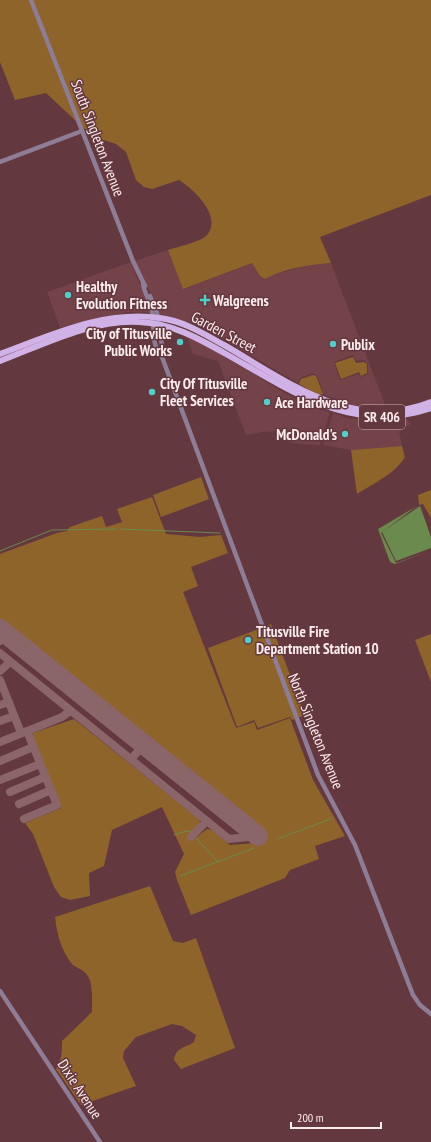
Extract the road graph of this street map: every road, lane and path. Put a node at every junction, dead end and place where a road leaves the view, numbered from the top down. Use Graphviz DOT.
graph roads {
  1 [pos="31,0"];
  2 [pos="82,131"];
  3 [pos="0,162"];
  4 [pos="156,321"];
  5 [pos="0,354"];
  6 [pos="0,361"];
  7 [pos="250,364"];
  8 [pos="431,402"];
  9 [pos="431,408"];
  10 [pos="0,991"];
  11 [pos="431,1014"];
  12 [pos="100,1142"];
  1 -- 2 [label="street, South Singleton Avenue"];
  2 -- 3 [label="street"];
  2 -- 4 [label="street, South Singleton Avenue"];
  4 -- 5 [label="main road, Garden Street / SR 406"];
  4 -- 6 [label="main road, Garden Street / SR 406"];
  4 -- 7 [label="main road, Garden Street / SR 406"];
  4 -- 7 [label="main road, Garden Street / SR 406"];
  4 -- 11 [label="street, North Singleton Avenue"];
  7 -- 8 [label="main road, Garden Street / SR 406"];
  7 -- 9 [label="main road, Garden Street / SR 406"];
  10 -- 12 [label="street, Dixie Avenue"];
}
